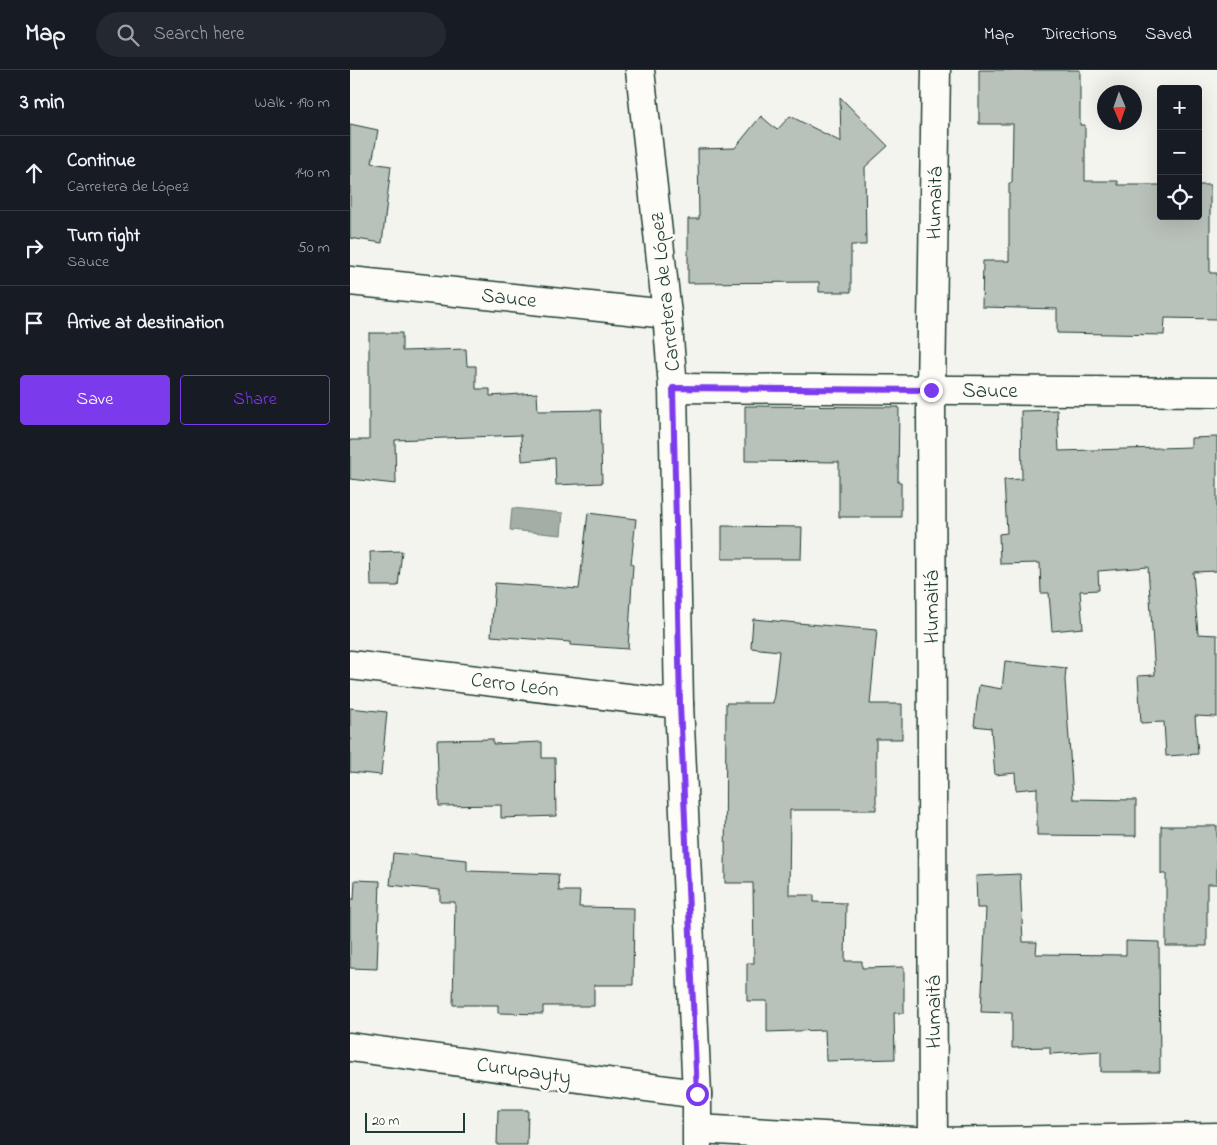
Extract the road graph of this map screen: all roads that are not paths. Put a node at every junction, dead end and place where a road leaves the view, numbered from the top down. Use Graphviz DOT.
graph roads {
  1 [pos="640,70"];
  2 [pos="936,70"];
  3 [pos="350,281"];
  4 [pos="667,314"];
  5 [pos="673,388"];
  6 [pos="931,390"];
  7 [pos="1217,392"];
  8 [pos="350,665"];
  9 [pos="680,704"];
  10 [pos="350,1047"];
  11 [pos="697,1094"];
  12 [pos="698,1137"];
  13 [pos="1217,1137"];
  14 [pos="933,1144"];
  1 -- 4 [label="street, Carretera de López"];
  2 -- 6 [label="street, Humaitá"];
  3 -- 4 [label="street, Sauce"];
  4 -- 5 [label="street, Carretera de López"];
  5 -- 6 [label="street, Sauce"];
  5 -- 9 [label="street, Carretera de López"];
  6 -- 7 [label="street, Sauce"];
  6 -- 14 [label="street, Humaitá"];
  8 -- 9 [label="street, Cerro León"];
  9 -- 11 [label="street, Carretera de López"];
  10 -- 11 [label="street, Curupayty"];
  11 -- 12 [label="street, Carretera de López"];
  12 -- 14 [label="street"];
  13 -- 14 [label="street"];
}
